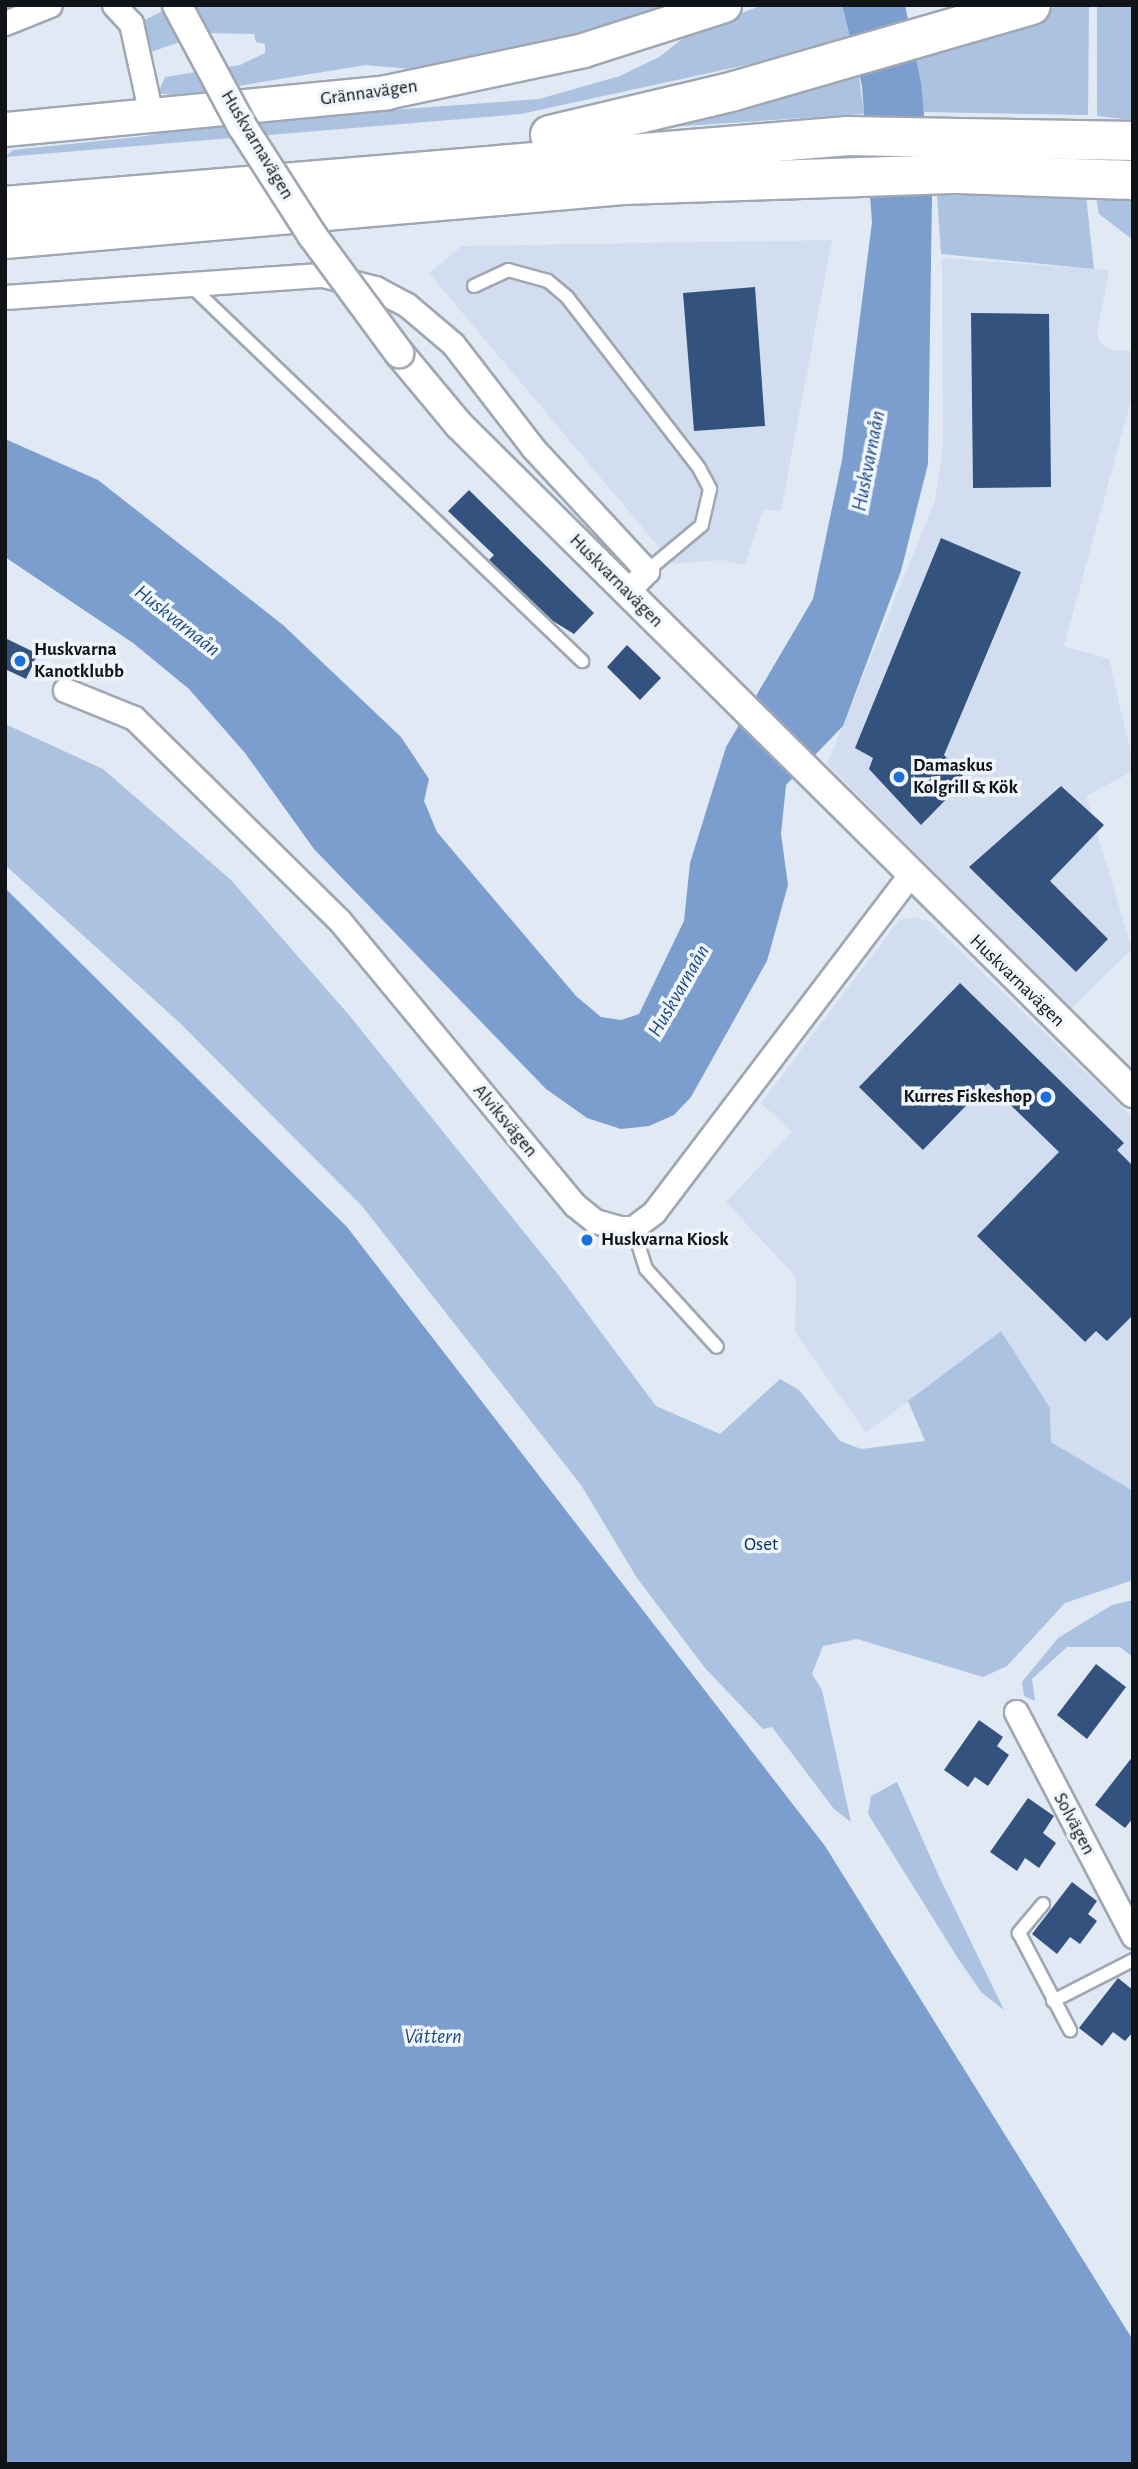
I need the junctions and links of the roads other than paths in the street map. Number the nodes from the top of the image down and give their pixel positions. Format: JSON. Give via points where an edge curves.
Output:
{"nodes":[{"id":1,"x":50,"y":5,"type":"edge"},
{"id":2,"x":114,"y":5,"type":"edge"},
{"id":3,"x":177,"y":5,"type":"edge"},
{"id":4,"x":723,"y":5,"type":"edge"},
{"id":5,"x":1031,"y":5,"type":"edge"},
{"id":6,"x":5,"y":23,"type":"edge"},
{"id":7,"x":151,"y":115,"type":"junction"},
{"id":8,"x":5,"y":129,"type":"edge"},
{"id":9,"x":1133,"y":141,"type":"edge"},
{"id":10,"x":353,"y":175,"type":"junction"},
{"id":11,"x":1133,"y":180,"type":"edge"},
{"id":12,"x":5,"y":206,"type":"edge"},
{"id":13,"x":5,"y":239,"type":"edge"},
{"id":14,"x":189,"y":284,"type":"junction"},
{"id":15,"x":474,"y":286,"type":"dead end"},
{"id":16,"x":5,"y":297,"type":"edge"},
{"id":17,"x":647,"y":571,"type":"junction"},
{"id":18,"x":627,"y":592,"type":"junction"},
{"id":19,"x":582,"y":661,"type":"dead end"},
{"id":20,"x":65,"y":690,"type":"dead end"},
{"id":21,"x":909,"y":876,"type":"junction"},
{"id":22,"x":1133,"y":1093,"type":"edge"},
{"id":23,"x":633,"y":1228,"type":"junction"},
{"id":24,"x":717,"y":1347,"type":"dead end"},
{"id":25,"x":1016,"y":1712,"type":"dead end"},
{"id":26,"x":1043,"y":1904,"type":"dead end"},
{"id":27,"x":1133,"y":1936,"type":"edge"},
{"id":28,"x":1133,"y":1960,"type":"edge"},
{"id":29,"x":1053,"y":2001,"type":"junction"},
{"id":30,"x":1070,"y":2030,"type":"dead end"}],
"edges":[{"from":1,"to":6,"type":"street"},
{"from":2,"to":7,"type":"street","via":[[131,23]]},
{"from":3,"to":18,"type":"street","name":"Huskvarnavägen","bridge":true,"via":[[298,213],[398,353],[459,425]]},
{"from":4,"to":7,"type":"main road","name":"Grännavägen","via":[[583,50],[449,81],[296,103]]},
{"from":5,"to":10,"type":"highway","via":[[599,127]]},
{"from":7,"to":8,"type":"main road","name":"Grännavägen"},
{"from":9,"to":10,"type":"highway","via":[[848,136]]},
{"from":10,"to":12,"type":"highway"},
{"from":11,"to":13,"type":"highway","via":[[849,175],[430,200]]},
{"from":14,"to":16,"type":"street"},
{"from":14,"to":17,"type":"street","via":[[323,275],[351,279],[407,305],[453,344],[533,448]]},
{"from":14,"to":19,"type":"lane"},
{"from":15,"to":17,"type":"lane","via":[[508,270],[548,281],[567,297],[699,468],[710,489],[702,525]]},
{"from":17,"to":18,"type":"street"},
{"from":18,"to":21,"type":"street","name":"Huskvarnavägen"},
{"from":20,"to":23,"type":"street","name":"Alviksvägen","via":[[134,718],[339,920],[584,1215]]},
{"from":21,"to":22,"type":"street","name":"Huskvarnavägen"},
{"from":21,"to":23,"type":"street","via":[[654,1212]]},
{"from":23,"to":24,"type":"lane","via":[[646,1269]]},
{"from":25,"to":27,"type":"street","name":"Solvägen"},
{"from":26,"to":29,"type":"lane","via":[[1019,1933]]},
{"from":28,"to":29,"type":"lane"},
{"from":29,"to":30,"type":"lane"}]}
